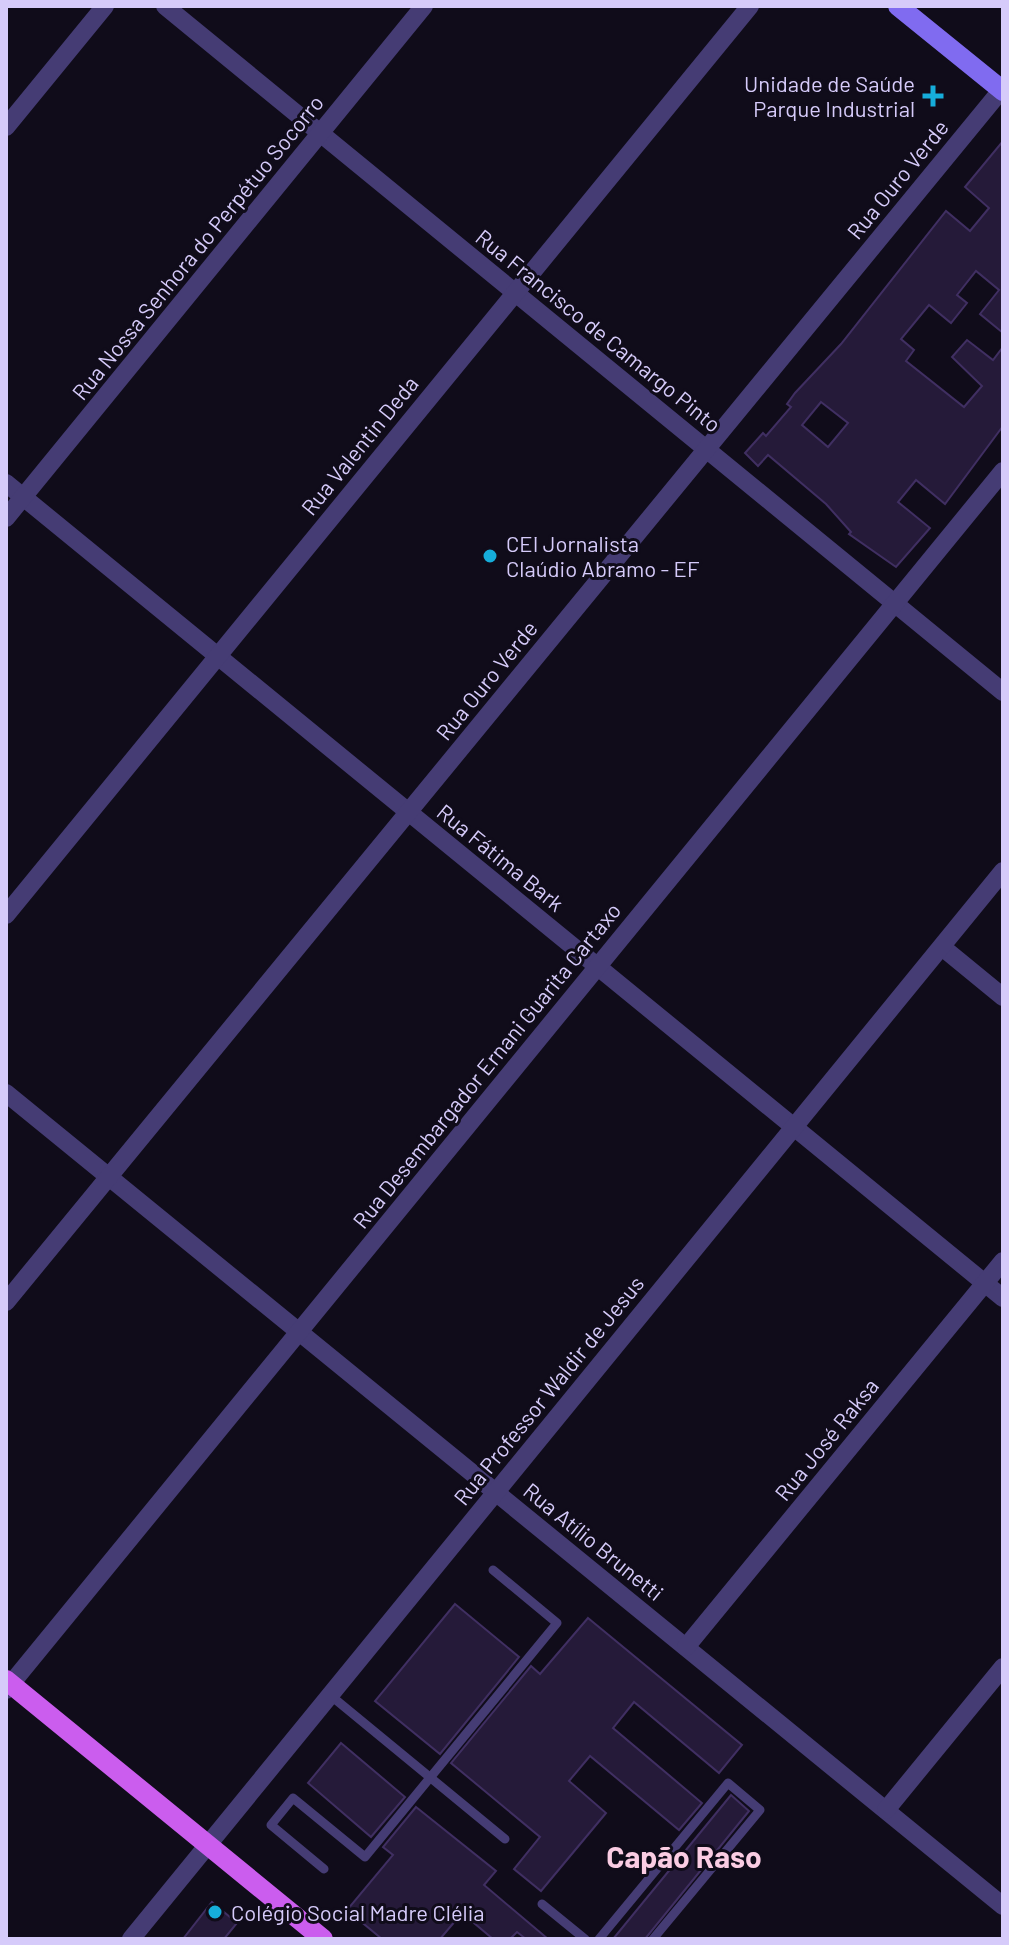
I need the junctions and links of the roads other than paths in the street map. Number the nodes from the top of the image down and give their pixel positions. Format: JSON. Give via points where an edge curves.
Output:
{"nodes":[{"id":1,"x":105,"y":6,"type":"edge"},
{"id":2,"x":165,"y":6,"type":"edge"},
{"id":3,"x":424,"y":6,"type":"edge"},
{"id":4,"x":750,"y":6,"type":"edge"},
{"id":5,"x":898,"y":6,"type":"edge"},
{"id":6,"x":1002,"y":90,"type":"edge"},
{"id":7,"x":6,"y":127,"type":"edge"},
{"id":8,"x":320,"y":133,"type":"junction"},
{"id":9,"x":515,"y":293,"type":"junction"},
{"id":10,"x":706,"y":449,"type":"junction"},
{"id":11,"x":1003,"y":471,"type":"edge"},
{"id":12,"x":6,"y":483,"type":"edge"},
{"id":13,"x":23,"y":497,"type":"junction"},
{"id":14,"x":6,"y":518,"type":"edge"},
{"id":15,"x":895,"y":603,"type":"junction"},
{"id":16,"x":218,"y":656,"type":"junction"},
{"id":17,"x":1003,"y":692,"type":"edge"},
{"id":18,"x":408,"y":812,"type":"junction"},
{"id":19,"x":1003,"y":871,"type":"edge"},
{"id":20,"x":6,"y":915,"type":"edge"},
{"id":21,"x":942,"y":947,"type":"junction"},
{"id":22,"x":598,"y":967,"type":"junction"},
{"id":23,"x":1003,"y":997,"type":"edge"},
{"id":24,"x":6,"y":1093,"type":"edge"},
{"id":25,"x":794,"y":1127,"type":"junction"},
{"id":26,"x":109,"y":1177,"type":"junction"},
{"id":27,"x":1003,"y":1261,"type":"edge"},
{"id":28,"x":985,"y":1283,"type":"junction"},
{"id":29,"x":1003,"y":1298,"type":"edge"},
{"id":30,"x":6,"y":1302,"type":"edge"},
{"id":31,"x":299,"y":1332,"type":"junction"},
{"id":32,"x":496,"y":1492,"type":"junction"},
{"id":33,"x":493,"y":1570,"type":"dead end"},
{"id":34,"x":686,"y":1647,"type":"junction"},
{"id":35,"x":1003,"y":1667,"type":"edge"},
{"id":36,"x":8,"y":1684,"type":"edge"},
{"id":37,"x":330,"y":1695,"type":"junction"},
{"id":38,"x":430,"y":1777,"type":"junction"},
{"id":39,"x":886,"y":1810,"type":"junction"},
{"id":40,"x":505,"y":1839,"type":"dead end"},
{"id":41,"x":208,"y":1845,"type":"junction"},
{"id":42,"x":324,"y":1869,"type":"dead end"},
{"id":43,"x":542,"y":1904,"type":"dead end"},
{"id":44,"x":1003,"y":1906,"type":"edge"},
{"id":45,"x":131,"y":1939,"type":"edge"},
{"id":46,"x":323,"y":1939,"type":"edge"},
{"id":47,"x":585,"y":1939,"type":"edge"},
{"id":48,"x":599,"y":1939,"type":"edge"},
{"id":49,"x":653,"y":1939,"type":"edge"}],
"edges":[{"from":1,"to":7,"type":"street"},
{"from":2,"to":8,"type":"street","name":"Rua Francisco de Camargo Pinto"},
{"from":3,"to":8,"type":"street","name":"Rua Nossa Senhora do Perpétuo Socorro"},
{"from":4,"to":9,"type":"street","name":"Rua Valentin Deda"},
{"from":5,"to":6,"type":"street"},
{"from":6,"to":10,"type":"street","name":"Rua Ouro Verde"},
{"from":8,"to":9,"type":"street","name":"Rua Francisco de Camargo Pinto"},
{"from":8,"to":13,"type":"street","name":"Rua Nossa Senhora do Perpétuo Socorro"},
{"from":9,"to":10,"type":"street","name":"Rua Francisco de Camargo Pinto"},
{"from":9,"to":16,"type":"street","name":"Rua Valentin Deda"},
{"from":10,"to":15,"type":"street","name":"Rua Francisco de Camargo Pinto"},
{"from":10,"to":18,"type":"street","name":"Rua Ouro Verde"},
{"from":11,"to":15,"type":"street","name":"Rua Desembargador Ernani Guarita Cartaxo"},
{"from":12,"to":13,"type":"street","name":"Rua Fátima Bark"},
{"from":13,"to":14,"type":"street","name":"Rua Nossa Senhora do Perpétuo Socorro"},
{"from":13,"to":16,"type":"street","name":"Rua Fátima Bark"},
{"from":15,"to":17,"type":"street","name":"Rua Francisco de Camargo Pinto"},
{"from":15,"to":22,"type":"street","name":"Rua Desembargador Ernani Guarita Cartaxo"},
{"from":16,"to":18,"type":"street","name":"Rua Fátima Bark"},
{"from":16,"to":20,"type":"street","name":"Rua Valentin Deda"},
{"from":18,"to":22,"type":"street","name":"Rua Fátima Bark"},
{"from":18,"to":26,"type":"street","name":"Rua Ouro Verde"},
{"from":19,"to":21,"type":"street","name":"Rua Professor Waldir de Jesus"},
{"from":21,"to":23,"type":"street"},
{"from":21,"to":25,"type":"street","name":"Rua Professor Waldir de Jesus"},
{"from":22,"to":25,"type":"street","name":"Rua Fátima Bark"},
{"from":22,"to":31,"type":"street","name":"Rua Desembargador Ernani Guarita Cartaxo"},
{"from":24,"to":26,"type":"street","name":"Rua Atílio Brunetti"},
{"from":25,"to":28,"type":"street","name":"Rua Fátima Bark"},
{"from":25,"to":32,"type":"street","name":"Rua Professor Waldir de Jesus"},
{"from":26,"to":30,"type":"street","name":"Rua Ouro Verde"},
{"from":26,"to":31,"type":"street","name":"Rua Atílio Brunetti"},
{"from":27,"to":28,"type":"street","name":"Rua José Raksa"},
{"from":28,"to":29,"type":"street","name":"Rua Fátima Bark"},
{"from":28,"to":34,"type":"street","name":"Rua José Raksa"},
{"from":31,"to":32,"type":"street","name":"Rua Atílio Brunetti"},
{"from":31,"to":36,"type":"street","name":"Rua Desembargador Ernani Guarita Cartaxo"},
{"from":32,"to":34,"type":"street","name":"Rua Atílio Brunetti"},
{"from":32,"to":37,"type":"street","name":"Rua Professor Waldir de Jesus"},
{"from":33,"to":38,"type":"lane","via":[[557,1623]]},
{"from":34,"to":39,"type":"street","name":"Rua Atílio Brunetti"},
{"from":35,"to":39,"type":"street"},
{"from":36,"to":41,"type":"main road"},
{"from":37,"to":38,"type":"lane"},
{"from":37,"to":41,"type":"street","name":"Rua Professor Waldir de Jesus"},
{"from":38,"to":40,"type":"lane"},
{"from":38,"to":42,"type":"lane","via":[[365,1857],[293,1798],[271,1825]]},
{"from":39,"to":44,"type":"street","name":"Rua Atílio Brunetti"},
{"from":41,"to":45,"type":"street","name":"Rua Professor Waldir de Jesus"},
{"from":41,"to":46,"type":"main road"},
{"from":43,"to":47,"type":"lane"},
{"from":48,"to":49,"type":"lane","via":[[728,1783],[760,1810]]}]}
